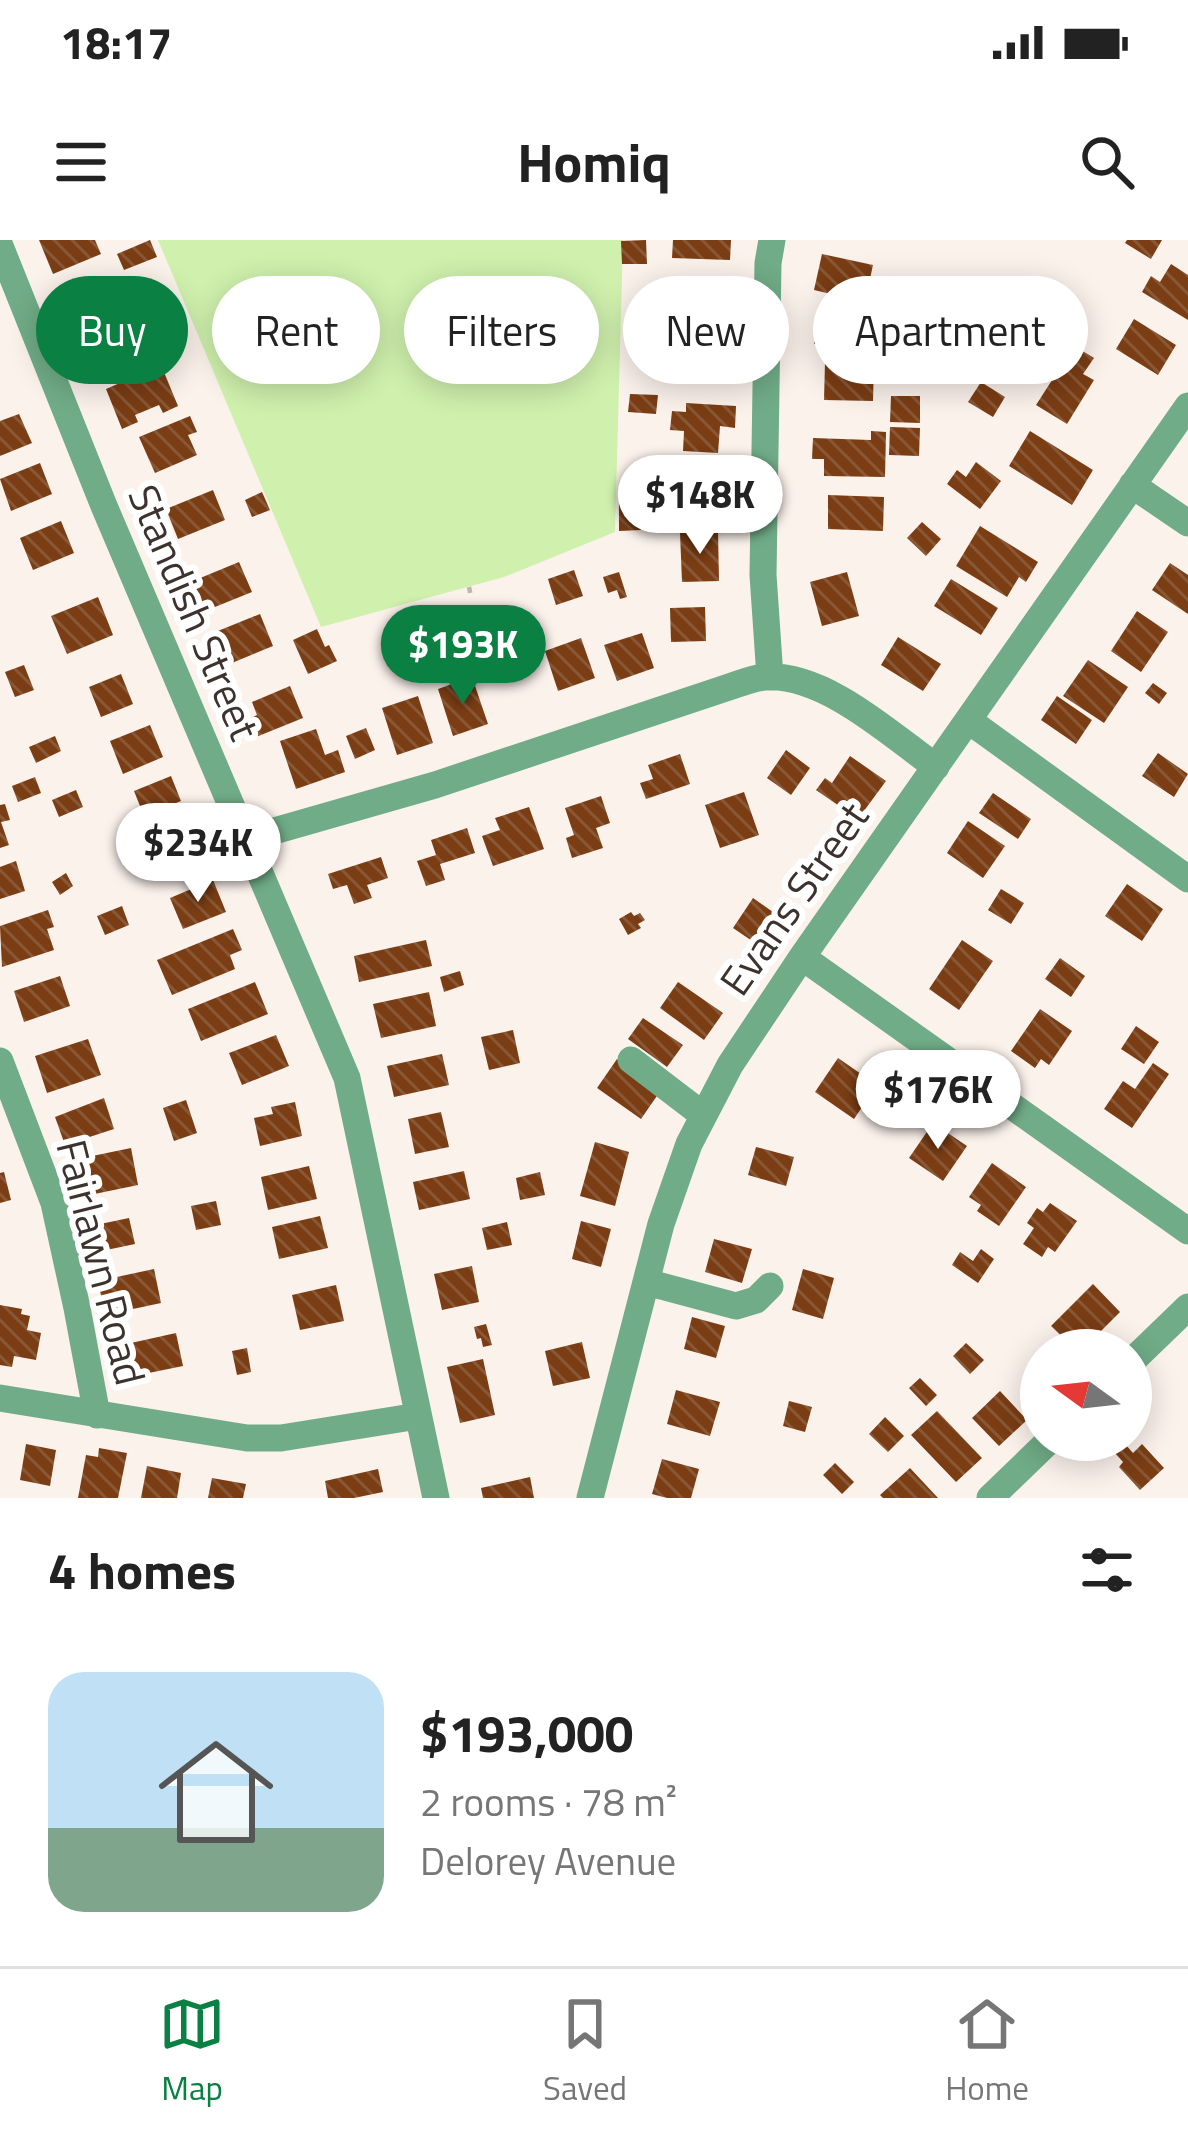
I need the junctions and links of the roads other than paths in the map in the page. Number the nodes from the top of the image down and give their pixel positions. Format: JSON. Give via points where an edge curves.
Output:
{"nodes":[{"id":1,"x":772,"y":240,"type":"edge"},
{"id":2,"x":0,"y":245,"type":"edge"},
{"id":3,"x":1188,"y":406,"type":"edge"},
{"id":4,"x":1132,"y":485,"type":"junction"},
{"id":5,"x":1188,"y":523,"type":"edge"},
{"id":6,"x":770,"y":676,"type":"junction"},
{"id":7,"x":968,"y":720,"type":"junction"},
{"id":8,"x":936,"y":767,"type":"junction"},
{"id":9,"x":246,"y":839,"type":"junction"},
{"id":10,"x":1188,"y":878,"type":"edge"},
{"id":11,"x":802,"y":958,"type":"junction"},
{"id":12,"x":631,"y":1060,"type":"dead end"},
{"id":13,"x":0,"y":1061,"type":"edge"},
{"id":14,"x":7,"y":1095,"type":"edge"},
{"id":15,"x":703,"y":1115,"type":"junction"},
{"id":16,"x":1188,"y":1231,"type":"edge"},
{"id":17,"x":646,"y":1282,"type":"junction"},
{"id":18,"x":770,"y":1286,"type":"dead end"},
{"id":19,"x":1188,"y":1307,"type":"edge"},
{"id":20,"x":1152,"y":1342,"type":"edge"},
{"id":21,"x":0,"y":1398,"type":"edge"},
{"id":22,"x":97,"y":1415,"type":"junction"},
{"id":23,"x":418,"y":1416,"type":"junction"},
{"id":24,"x":1028,"y":1461,"type":"edge"},
{"id":25,"x":436,"y":1498,"type":"edge"},
{"id":26,"x":590,"y":1498,"type":"edge"},
{"id":27,"x":990,"y":1498,"type":"edge"}],
"edges":[{"from":1,"to":6,"type":"street","via":[[763,575]]},
{"from":2,"to":9,"type":"street","name":"Standish Street"},
{"from":3,"to":4,"type":"street","name":"Evans Street"},
{"from":4,"to":5,"type":"street"},
{"from":4,"to":7,"type":"street","name":"Evans Street"},
{"from":6,"to":8,"type":"street","via":[[834,695]]},
{"from":6,"to":9,"type":"street"},
{"from":7,"to":8,"type":"street","name":"Evans Street"},
{"from":7,"to":10,"type":"street"},
{"from":8,"to":11,"type":"street","name":"Evans Street"},
{"from":9,"to":23,"type":"street","name":"Standish Street","via":[[347,1078]]},
{"from":11,"to":15,"type":"street","name":"Evans Street"},
{"from":11,"to":16,"type":"street"},
{"from":12,"to":15,"type":"street"},
{"from":13,"to":14,"type":"street","name":"Fairlawn Road"},
{"from":14,"to":22,"type":"street","name":"Fairlawn Road","via":[[53,1203]]},
{"from":15,"to":17,"type":"street","name":"Evans Street"},
{"from":17,"to":18,"type":"street","via":[[736,1306]]},
{"from":17,"to":26,"type":"street","name":"Evans Street"},
{"from":19,"to":20,"type":"street"},
{"from":21,"to":22,"type":"street"},
{"from":22,"to":23,"type":"street","via":[[247,1438]]},
{"from":23,"to":25,"type":"street","name":"Standish Street"},
{"from":24,"to":27,"type":"street"}]}
